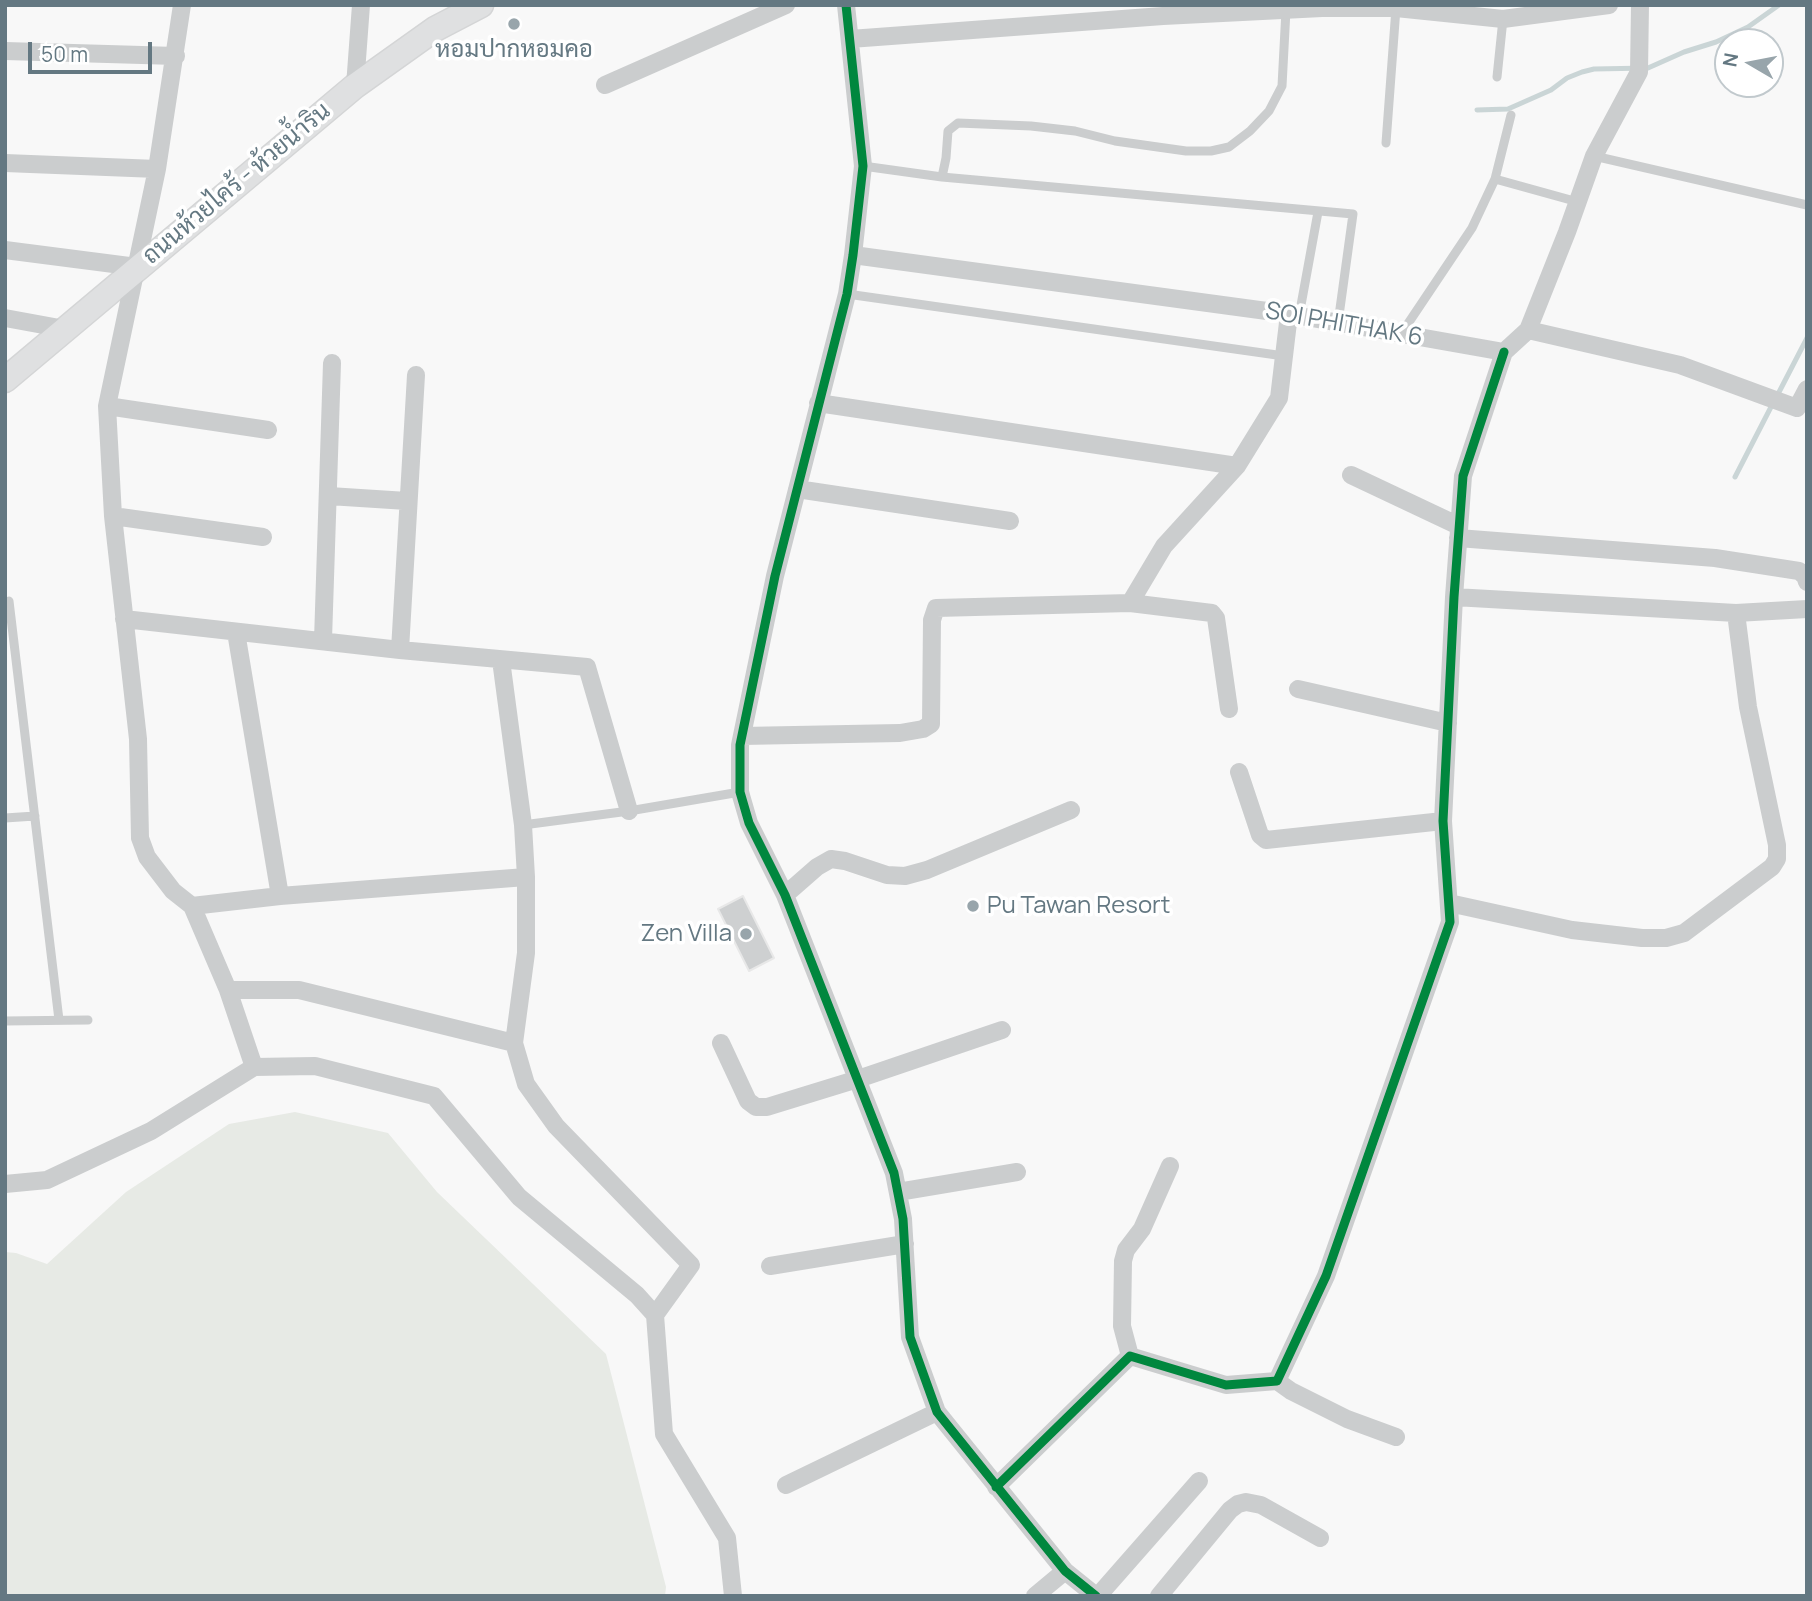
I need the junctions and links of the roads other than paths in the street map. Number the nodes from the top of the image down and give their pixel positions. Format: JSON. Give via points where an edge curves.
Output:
{"nodes":[{"id":1,"x":182,"y":5,"type":"edge"},
{"id":2,"x":361,"y":5,"type":"edge"},
{"id":3,"x":481,"y":5,"type":"edge"},
{"id":4,"x":786,"y":5,"type":"edge"},
{"id":5,"x":846,"y":5,"type":"edge"},
{"id":6,"x":1609,"y":5,"type":"edge"},
{"id":7,"x":1640,"y":5,"type":"edge"},
{"id":8,"x":1396,"y":8,"type":"junction"},
{"id":9,"x":1286,"y":10,"type":"junction"},
{"id":10,"x":1503,"y":19,"type":"junction"},
{"id":11,"x":850,"y":39,"type":"junction"},
{"id":12,"x":5,"y":51,"type":"edge"},
{"id":13,"x":176,"y":56,"type":"junction"},
{"id":14,"x":1497,"y":77,"type":"dead end"},
{"id":15,"x":605,"y":85,"type":"dead end"},
{"id":16,"x":355,"y":86,"type":"junction"},
{"id":17,"x":1511,"y":115,"type":"dead end"},
{"id":18,"x":1385,"y":143,"type":"dead end"},
{"id":19,"x":1594,"y":156,"type":"junction"},
{"id":20,"x":5,"y":163,"type":"edge"},
{"id":21,"x":863,"y":166,"type":"junction"},
{"id":22,"x":157,"y":169,"type":"junction"},
{"id":23,"x":942,"y":177,"type":"junction"},
{"id":24,"x":1495,"y":179,"type":"junction"},
{"id":25,"x":1578,"y":202,"type":"junction"},
{"id":26,"x":1807,"y":205,"type":"edge"},
{"id":27,"x":1318,"y":212,"type":"junction"},
{"id":28,"x":5,"y":250,"type":"edge"},
{"id":29,"x":852,"y":255,"type":"junction"},
{"id":30,"x":137,"y":267,"type":"junction"},
{"id":31,"x":847,"y":294,"type":"junction"},
{"id":32,"x":1294,"y":315,"type":"junction"},
{"id":33,"x":5,"y":318,"type":"edge"},
{"id":34,"x":1338,"y":324,"type":"junction"},
{"id":35,"x":65,"y":329,"type":"junction"},
{"id":36,"x":1528,"y":330,"type":"junction"},
{"id":37,"x":1401,"y":334,"type":"junction"},
{"id":38,"x":1504,"y":352,"type":"junction"},
{"id":39,"x":1284,"y":356,"type":"junction"},
{"id":40,"x":332,"y":363,"type":"dead end"},
{"id":41,"x":416,"y":375,"type":"dead end"},
{"id":42,"x":5,"y":380,"type":"edge"},
{"id":43,"x":1807,"y":389,"type":"edge"},
{"id":44,"x":818,"y":403,"type":"junction"},
{"id":45,"x":107,"y":405,"type":"junction"},
{"id":46,"x":268,"y":430,"type":"dead end"},
{"id":47,"x":1237,"y":466,"type":"junction"},
{"id":48,"x":1350,"y":475,"type":"dead end"},
{"id":49,"x":797,"y":489,"type":"junction"},
{"id":50,"x":329,"y":496,"type":"junction"},
{"id":51,"x":407,"y":501,"type":"junction"},
{"id":52,"x":113,"y":516,"type":"junction"},
{"id":53,"x":1010,"y":520,"type":"dead end"},
{"id":54,"x":1459,"y":532,"type":"junction"},
{"id":55,"x":263,"y":537,"type":"dead end"},
{"id":56,"x":1807,"y":582,"type":"edge"},
{"id":57,"x":1454,"y":597,"type":"junction"},
{"id":58,"x":5,"y":602,"type":"edge"},
{"id":59,"x":1130,"y":603,"type":"junction"},
{"id":60,"x":1807,"y":609,"type":"edge"},
{"id":61,"x":1736,"y":613,"type":"junction"},
{"id":62,"x":124,"y":619,"type":"junction"},
{"id":63,"x":236,"y":632,"type":"junction"},
{"id":64,"x":323,"y":640,"type":"junction"},
{"id":65,"x":400,"y":650,"type":"junction"},
{"id":66,"x":501,"y":660,"type":"junction"},
{"id":67,"x":1298,"y":689,"type":"dead end"},
{"id":68,"x":1229,"y":709,"type":"dead end"},
{"id":69,"x":1448,"y":723,"type":"junction"},
{"id":70,"x":742,"y":736,"type":"junction"},
{"id":71,"x":1238,"y":772,"type":"dead end"},
{"id":72,"x":740,"y":792,"type":"junction"},
{"id":73,"x":1071,"y":810,"type":"dead end"},
{"id":74,"x":629,"y":811,"type":"junction"},
{"id":75,"x":35,"y":816,"type":"junction"},
{"id":76,"x":5,"y":818,"type":"edge"},
{"id":77,"x":1443,"y":821,"type":"junction"},
{"id":78,"x":523,"y":825,"type":"junction"},
{"id":79,"x":526,"y":877,"type":"junction"},
{"id":80,"x":785,"y":895,"type":"junction"},
{"id":81,"x":280,"y":896,"type":"junction"},
{"id":82,"x":1449,"y":904,"type":"junction"},
{"id":83,"x":192,"y":906,"type":"junction"},
{"id":84,"x":228,"y":990,"type":"junction"},
{"id":85,"x":59,"y":1020,"type":"junction"},
{"id":86,"x":88,"y":1020,"type":"dead end"},
{"id":87,"x":5,"y":1021,"type":"edge"},
{"id":88,"x":1002,"y":1030,"type":"dead end"},
{"id":89,"x":514,"y":1043,"type":"junction"},
{"id":90,"x":721,"y":1044,"type":"dead end"},
{"id":91,"x":254,"y":1067,"type":"junction"},
{"id":92,"x":858,"y":1080,"type":"junction"},
{"id":93,"x":1170,"y":1166,"type":"dead end"},
{"id":94,"x":1017,"y":1172,"type":"dead end"},
{"id":95,"x":5,"y":1184,"type":"edge"},
{"id":96,"x":898,"y":1192,"type":"junction"},
{"id":97,"x":905,"y":1244,"type":"junction"},
{"id":98,"x":769,"y":1266,"type":"dead end"},
{"id":99,"x":656,"y":1315,"type":"junction"},
{"id":100,"x":1130,"y":1356,"type":"junction"},
{"id":101,"x":1277,"y":1381,"type":"junction"},
{"id":102,"x":937,"y":1412,"type":"junction"},
{"id":103,"x":1396,"y":1437,"type":"dead end"},
{"id":104,"x":1199,"y":1480,"type":"dead end"},
{"id":105,"x":786,"y":1485,"type":"dead end"},
{"id":106,"x":996,"y":1487,"type":"junction"},
{"id":107,"x":1320,"y":1538,"type":"dead end"},
{"id":108,"x":1065,"y":1571,"type":"junction"},
{"id":109,"x":733,"y":1596,"type":"edge"},
{"id":110,"x":1035,"y":1596,"type":"edge"},
{"id":111,"x":1097,"y":1596,"type":"edge"},
{"id":112,"x":1159,"y":1596,"type":"edge"}],
"edges":[{"from":1,"to":13,"type":"street"},
{"from":2,"to":16,"type":"street"},
{"from":3,"to":16,"type":"main road","name":"ถนนห้วยไคร้ - ห้วยน้ำริน","via":[[435,29]]},
{"from":4,"to":15,"type":"street"},
{"from":5,"to":11,"type":"street"},
{"from":6,"to":10,"type":"street"},
{"from":7,"to":19,"type":"street","via":[[1637,72]]},
{"from":8,"to":9,"type":"street"},
{"from":8,"to":10,"type":"street"},
{"from":8,"to":18,"type":"lane"},
{"from":9,"to":11,"type":"street"},
{"from":9,"to":23,"type":"lane","via":[[1282,86],[1269,111],[1229,147],[1186,151],[1075,131],[958,123],[948,131]]},
{"from":10,"to":14,"type":"lane"},
{"from":11,"to":21,"type":"street"},
{"from":12,"to":13,"type":"street"},
{"from":13,"to":22,"type":"street"},
{"from":16,"to":30,"type":"main road","name":"ถนนห้วยไคร้ - ห้วยน้ำริน"},
{"from":17,"to":24,"type":"lane"},
{"from":19,"to":25,"type":"street"},
{"from":19,"to":26,"type":"lane"},
{"from":20,"to":22,"type":"street"},
{"from":21,"to":23,"type":"lane"},
{"from":21,"to":29,"type":"street"},
{"from":22,"to":30,"type":"street"},
{"from":23,"to":27,"type":"lane"},
{"from":24,"to":25,"type":"lane"},
{"from":24,"to":37,"type":"lane","via":[[1472,228]]},
{"from":25,"to":36,"type":"street"},
{"from":27,"to":32,"type":"lane"},
{"from":27,"to":34,"type":"lane","via":[[1353,214]]},
{"from":28,"to":30,"type":"street"},
{"from":29,"to":31,"type":"street"},
{"from":29,"to":32,"type":"street","name":"SOI PHITHAK 6"},
{"from":30,"to":35,"type":"main road","name":"ถนนห้วยไคร้ - ห้วยน้ำริน"},
{"from":30,"to":45,"type":"street"},
{"from":31,"to":39,"type":"lane"},
{"from":31,"to":44,"type":"street"},
{"from":32,"to":34,"type":"street","name":"SOI PHITHAK 6"},
{"from":32,"to":39,"type":"street"},
{"from":33,"to":35,"type":"street"},
{"from":34,"to":37,"type":"street","name":"SOI PHITHAK 6"},
{"from":35,"to":42,"type":"main road","name":"ถนนห้วยไคร้ - ห้วยน้ำริน"},
{"from":36,"to":38,"type":"street"},
{"from":36,"to":43,"type":"street","via":[[1680,365],[1797,408]]},
{"from":37,"to":38,"type":"street","name":"SOI PHITHAK 6"},
{"from":38,"to":54,"type":"street","via":[[1464,476]]},
{"from":39,"to":47,"type":"street","via":[[1279,398]]},
{"from":40,"to":50,"type":"street"},
{"from":41,"to":51,"type":"street"},
{"from":44,"to":47,"type":"street"},
{"from":44,"to":49,"type":"street"},
{"from":45,"to":46,"type":"street"},
{"from":45,"to":52,"type":"street"},
{"from":47,"to":59,"type":"street","via":[[1164,546]]},
{"from":48,"to":54,"type":"street"},
{"from":49,"to":53,"type":"street"},
{"from":49,"to":70,"type":"street"},
{"from":50,"to":51,"type":"street"},
{"from":50,"to":64,"type":"street"},
{"from":51,"to":65,"type":"street"},
{"from":52,"to":55,"type":"street"},
{"from":52,"to":62,"type":"street"},
{"from":54,"to":56,"type":"street","via":[[1715,558],[1799,571]]},
{"from":54,"to":57,"type":"street"},
{"from":57,"to":61,"type":"street"},
{"from":57,"to":69,"type":"street"},
{"from":58,"to":75,"type":"lane","via":[[9,601]]},
{"from":59,"to":68,"type":"street","via":[[1212,613]]},
{"from":59,"to":70,"type":"street","via":[[936,608],[931,724],[900,733]]},
{"from":60,"to":61,"type":"street"},
{"from":61,"to":82,"type":"street","via":[[1748,707],[1777,845],[1772,867],[1684,933],[1666,938],[1572,930]]},
{"from":62,"to":63,"type":"street"},
{"from":62,"to":83,"type":"street","via":[[138,739],[141,838],[147,857],[173,891]]},
{"from":63,"to":64,"type":"street"},
{"from":63,"to":81,"type":"street"},
{"from":64,"to":65,"type":"street"},
{"from":65,"to":66,"type":"street"},
{"from":66,"to":74,"type":"street","via":[[587,667]]},
{"from":66,"to":78,"type":"street"},
{"from":67,"to":69,"type":"street"},
{"from":69,"to":77,"type":"street"},
{"from":70,"to":72,"type":"street"},
{"from":71,"to":77,"type":"street","via":[[1260,835],[1266,840]]},
{"from":72,"to":74,"type":"lane"},
{"from":72,"to":80,"type":"street","via":[[749,823]]},
{"from":73,"to":80,"type":"street","via":[[905,876],[831,859]]},
{"from":74,"to":78,"type":"lane"},
{"from":75,"to":76,"type":"lane"},
{"from":75,"to":85,"type":"lane"},
{"from":77,"to":82,"type":"street"},
{"from":78,"to":79,"type":"street"},
{"from":79,"to":81,"type":"street"},
{"from":79,"to":89,"type":"street","via":[[526,953]]},
{"from":80,"to":92,"type":"street"},
{"from":81,"to":83,"type":"street"},
{"from":82,"to":101,"type":"street","via":[[1450,922],[1326,1276]]},
{"from":83,"to":84,"type":"street"},
{"from":84,"to":89,"type":"street","via":[[299,990]]},
{"from":84,"to":91,"type":"street"},
{"from":85,"to":86,"type":"lane"},
{"from":85,"to":87,"type":"lane"},
{"from":88,"to":92,"type":"street"},
{"from":89,"to":99,"type":"street","via":[[526,1084],[556,1126],[691,1265]]},
{"from":90,"to":92,"type":"street","via":[[748,1101],[756,1107]]},
{"from":91,"to":95,"type":"street","via":[[151,1131],[58,1175]]},
{"from":91,"to":99,"type":"street","via":[[315,1066],[434,1096],[519,1197]]},
{"from":92,"to":96,"type":"street"},
{"from":93,"to":100,"type":"street","via":[[1123,1261],[1122,1326]]},
{"from":94,"to":96,"type":"street"},
{"from":96,"to":97,"type":"street"},
{"from":97,"to":98,"type":"street"},
{"from":97,"to":102,"type":"street","via":[[910,1338]]},
{"from":99,"to":109,"type":"street","via":[[664,1434],[727,1538]]},
{"from":100,"to":101,"type":"street","via":[[1226,1385]]},
{"from":100,"to":106,"type":"street"},
{"from":101,"to":103,"type":"street","via":[[1347,1419]]},
{"from":102,"to":105,"type":"street"},
{"from":102,"to":106,"type":"street"},
{"from":104,"to":111,"type":"street"},
{"from":106,"to":108,"type":"street"},
{"from":107,"to":112,"type":"street","via":[[1261,1505],[1238,1504]]},
{"from":108,"to":110,"type":"street"},
{"from":108,"to":111,"type":"street"}]}
